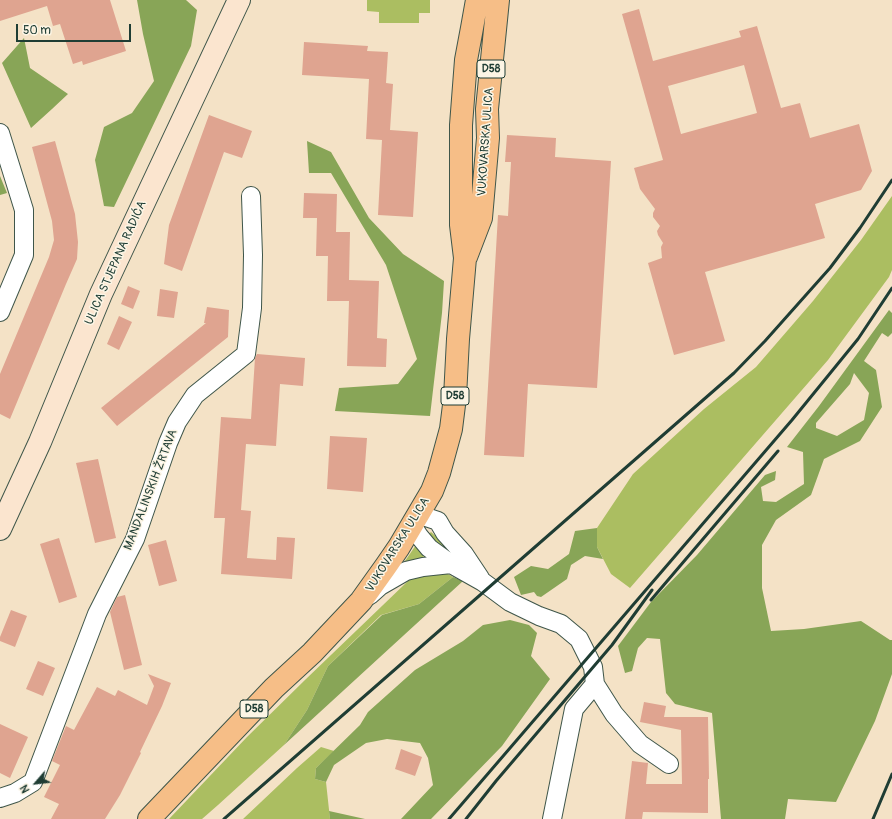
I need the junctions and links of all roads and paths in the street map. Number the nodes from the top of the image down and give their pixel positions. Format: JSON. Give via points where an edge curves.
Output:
{"nodes":[{"id":1,"x":239,"y":0,"type":"edge"},
{"id":2,"x":477,"y":0,"type":"edge"},
{"id":3,"x":498,"y":0,"type":"edge"},
{"id":4,"x":0,"y":133,"type":"edge"},
{"id":5,"x":251,"y":196,"type":"dead end"},
{"id":6,"x":465,"y":258,"type":"junction"},
{"id":7,"x":0,"y":312,"type":"edge"},
{"id":8,"x":414,"y":521,"type":"junction"},
{"id":9,"x":0,"y":529,"type":"edge"},
{"id":10,"x":451,"y":564,"type":"junction"},
{"id":11,"x":483,"y":582,"type":"junction"},
{"id":12,"x":361,"y":601,"type":"junction"},
{"id":13,"x":595,"y":684,"type":"junction"},
{"id":14,"x":669,"y":764,"type":"dead end"},
{"id":15,"x":0,"y":798,"type":"edge"},
{"id":16,"x":149,"y":819,"type":"edge"},
{"id":17,"x":552,"y":819,"type":"edge"}],
"edges":[{"from":1,"to":9,"type":"main road","name":"ULICA STJEPANA RADIĆA","via":[[101,294],[40,442]]},
{"from":2,"to":6,"type":"main road","name":"VUKOVARSKA ULICA","number":"D58","via":[[466,60],[461,125],[461,225]]},
{"from":3,"to":6,"type":"main road","name":"VUKOVARSKA ULICA","number":"D58","via":[[487,109],[488,138],[481,218]]},
{"from":4,"to":7,"type":"street","via":[[24,210],[24,255]]},
{"from":5,"to":15,"type":"street","name":"MANDALINSKIH ŽRTAVA","via":[[252,308],[246,354],[195,395],[177,422],[135,539],[96,614],[33,782],[15,793]]},
{"from":6,"to":8,"type":"main road","name":"VUKOVARSKA ULICA","number":"D58","via":[[451,429],[432,491]]},
{"from":8,"to":10,"type":"street","via":[[419,536],[429,548]]},
{"from":8,"to":11,"type":"street","via":[[426,517],[438,521]]},
{"from":8,"to":12,"type":"main road","name":"VUKOVARSKA ULICA","number":"D58"},
{"from":10,"to":11,"type":"street"},
{"from":10,"to":12,"type":"street","via":[[406,571]]},
{"from":11,"to":13,"type":"street","via":[[510,602],[561,624],[578,639],[593,667]]},
{"from":12,"to":16,"type":"main road","name":"VUKOVARSKA ULICA","number":"D58"},
{"from":13,"to":14,"type":"street","via":[[614,714],[640,744]]},
{"from":13,"to":17,"type":"street","via":[[574,709]]}]}
